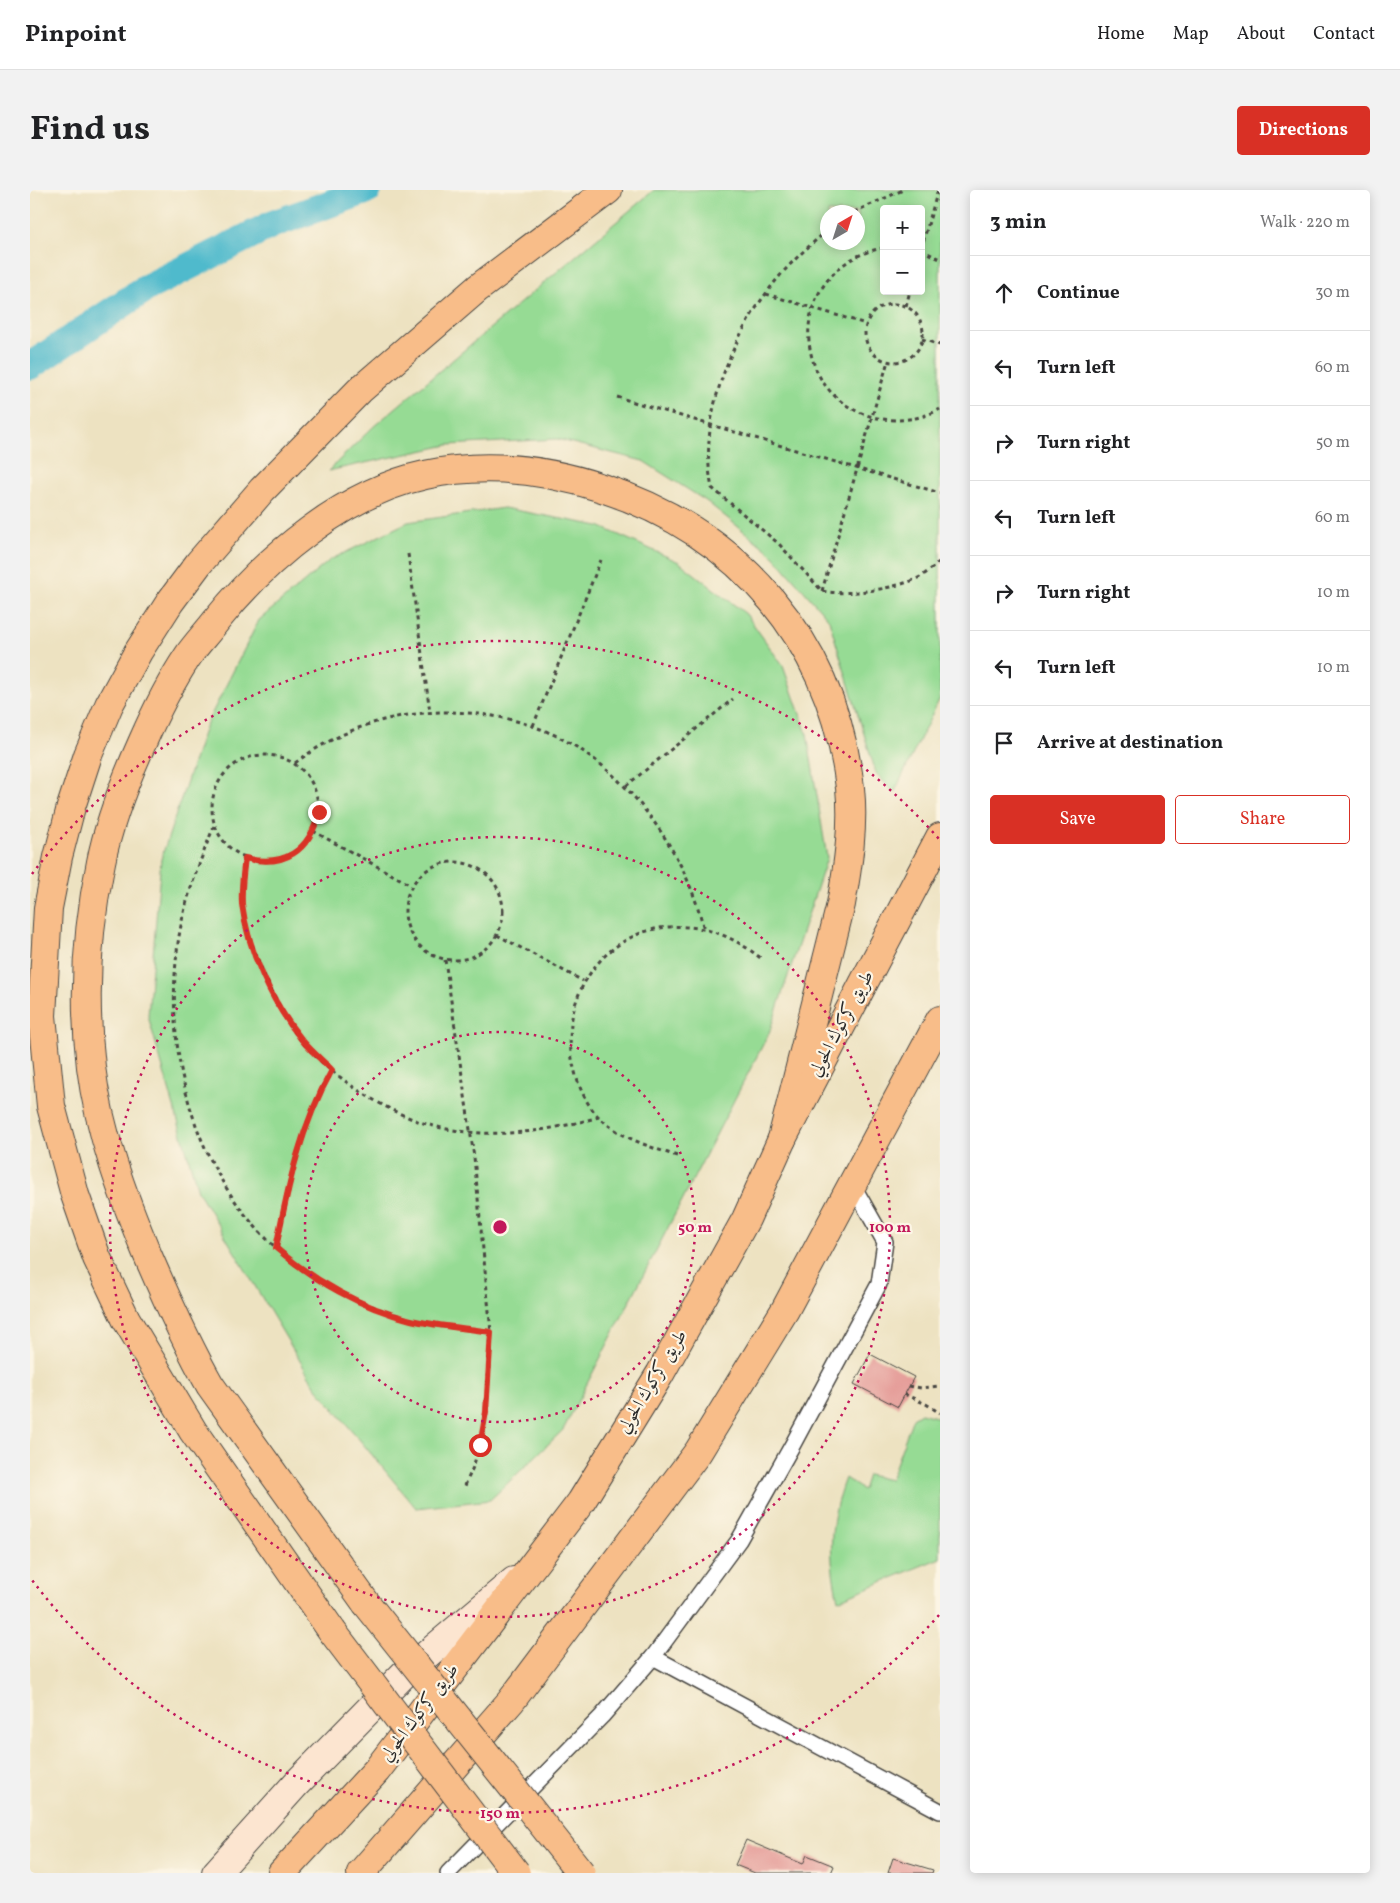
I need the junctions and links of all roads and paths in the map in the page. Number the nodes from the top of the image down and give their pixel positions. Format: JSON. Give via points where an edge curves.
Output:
{"nodes":[{"id":1,"x":608,"y":190,"type":"edge"},
{"id":2,"x":903,"y":190,"type":"edge"},
{"id":3,"x":938,"y":190,"type":"edge"},
{"id":4,"x":865,"y":207,"type":"edge"},
{"id":5,"x":925,"y":236,"type":"edge"},
{"id":6,"x":820,"y":237,"type":"edge"},
{"id":7,"x":880,"y":249,"type":"edge"},
{"id":8,"x":925,"y":252,"type":"edge"},
{"id":9,"x":940,"y":258,"type":"edge"},
{"id":10,"x":766,"y":294,"type":"junction"},
{"id":11,"x":909,"y":295,"type":"edge"},
{"id":12,"x":906,"y":306,"type":"junction"},
{"id":13,"x":813,"y":308,"type":"junction"},
{"id":14,"x":866,"y":324,"type":"junction"},
{"id":15,"x":922,"y":339,"type":"junction"},
{"id":16,"x":940,"y":344,"type":"edge"},
{"id":17,"x":888,"y":361,"type":"junction"},
{"id":18,"x":617,"y":397,"type":"dead end"},
{"id":19,"x":940,"y":409,"type":"edge"},
{"id":20,"x":871,"y":417,"type":"junction"},
{"id":21,"x":710,"y":425,"type":"junction"},
{"id":22,"x":857,"y":468,"type":"junction"},
{"id":23,"x":940,"y":486,"type":"edge"},
{"id":24,"x":935,"y":491,"type":"junction"},
{"id":25,"x":940,"y":493,"type":"edge"},
{"id":26,"x":408,"y":554,"type":"dead end"},
{"id":27,"x":601,"y":560,"type":"dead end"},
{"id":28,"x":940,"y":562,"type":"edge"},
{"id":29,"x":822,"y":591,"type":"junction"},
{"id":30,"x":733,"y":699,"type":"dead end"},
{"id":31,"x":430,"y":712,"type":"junction"},
{"id":32,"x":533,"y":726,"type":"junction"},
{"id":33,"x":294,"y":763,"type":"junction"},
{"id":34,"x":626,"y":786,"type":"junction"},
{"id":35,"x":214,"y":826,"type":"junction"},
{"id":36,"x":313,"y":831,"type":"junction"},
{"id":37,"x":940,"y":837,"type":"edge"},
{"id":38,"x":245,"y":858,"type":"junction"},
{"id":39,"x":411,"y":885,"type":"junction"},
{"id":40,"x":704,"y":930,"type":"junction"},
{"id":41,"x":497,"y":935,"type":"junction"},
{"id":42,"x":446,"y":960,"type":"junction"},
{"id":43,"x":763,"y":960,"type":"dead end"},
{"id":44,"x":584,"y":981,"type":"junction"},
{"id":45,"x":940,"y":1020,"type":"edge"},
{"id":46,"x":332,"y":1070,"type":"junction"},
{"id":47,"x":599,"y":1117,"type":"junction"},
{"id":48,"x":471,"y":1132,"type":"junction"},
{"id":49,"x":782,"y":1139,"type":"junction"},
{"id":50,"x":677,"y":1156,"type":"dead end"},
{"id":51,"x":852,"y":1184,"type":"junction"},
{"id":52,"x":276,"y":1248,"type":"junction"},
{"id":53,"x":491,"y":1332,"type":"junction"},
{"id":54,"x":909,"y":1386,"type":"dead end"},
{"id":55,"x":940,"y":1386,"type":"edge"},
{"id":56,"x":904,"y":1394,"type":"dead end"},
{"id":57,"x":940,"y":1413,"type":"edge"},
{"id":58,"x":464,"y":1488,"type":"dead end"},
{"id":59,"x":532,"y":1566,"type":"junction"},
{"id":60,"x":653,"y":1657,"type":"junction"},
{"id":61,"x":940,"y":1811,"type":"edge"},
{"id":62,"x":216,"y":1873,"type":"edge"},
{"id":63,"x":282,"y":1873,"type":"edge"},
{"id":64,"x":361,"y":1873,"type":"edge"},
{"id":65,"x":448,"y":1873,"type":"edge"},
{"id":66,"x":516,"y":1873,"type":"edge"},
{"id":67,"x":580,"y":1873,"type":"edge"}],
"edges":[{"from":1,"to":66,"type":"highway","bridge":true,"via":[[478,288],[360,390],[262,490],[170,602],[109,705],[71,806],[48,908],[42,1016],[51,1106],[75,1195],[97,1258],[126,1319],[193,1431],[332,1631]]},
{"from":2,"to":4,"type":"path"},
{"from":3,"to":5,"type":"path"},
{"from":6,"to":10,"type":"path","via":[[788,266]]},
{"from":7,"to":13,"type":"path","via":[[849,259],[817,294]]},
{"from":8,"to":9,"type":"path"},
{"from":10,"to":13,"type":"path"},
{"from":10,"to":21,"type":"path","via":[[736,345]]},
{"from":11,"to":12,"type":"path"},
{"from":12,"to":14,"type":"path","via":[[897,304],[879,308]]},
{"from":12,"to":15,"type":"path","via":[[919,318],[923,327]]},
{"from":13,"to":14,"type":"path"},
{"from":13,"to":20,"type":"path","via":[[809,341],[814,365],[826,386],[843,403]]},
{"from":14,"to":17,"type":"path","via":[[868,348],[874,355]]},
{"from":15,"to":16,"type":"path"},
{"from":15,"to":17,"type":"path","via":[[916,353],[909,358],[900,362]]},
{"from":17,"to":20,"type":"path"},
{"from":18,"to":21,"type":"path"},
{"from":19,"to":20,"type":"path","via":[[911,420],[887,421]]},
{"from":20,"to":22,"type":"path"},
{"from":21,"to":22,"type":"path"},
{"from":21,"to":29,"type":"path","via":[[707,457],[712,488],[779,544]]},
{"from":22,"to":24,"type":"path"},
{"from":22,"to":29,"type":"path"},
{"from":23,"to":24,"type":"path"},
{"from":24,"to":25,"type":"path"},
{"from":26,"to":31,"type":"path"},
{"from":27,"to":32,"type":"path"},
{"from":28,"to":29,"type":"path","via":[[920,577],[899,585],[862,591]]},
{"from":30,"to":34,"type":"path"},
{"from":31,"to":32,"type":"path","via":[[491,715]]},
{"from":31,"to":33,"type":"path","via":[[370,723],[317,747]]},
{"from":32,"to":34,"type":"path","via":[[570,742],[595,758]]},
{"from":33,"to":35,"type":"path","via":[[281,756],[266,754],[251,756],[226,771],[212,797]]},
{"from":33,"to":36,"type":"path","via":[[306,772],[318,798],[319,812]]},
{"from":34,"to":40,"type":"path","via":[[679,861]]},
{"from":35,"to":38,"type":"path","via":[[232,850]]},
{"from":35,"to":52,"type":"path","via":[[192,887],[177,951],[176,1042],[191,1114],[207,1151],[241,1209]]},
{"from":36,"to":38,"type":"path","via":[[309,839],[287,857],[274,861]]},
{"from":36,"to":39,"type":"path"},
{"from":37,"to":49,"type":"highway","name":"طريق كركوك الحولي"},
{"from":38,"to":46,"type":"path","via":[[242,904],[269,988],[291,1026]]},
{"from":39,"to":41,"type":"path","via":[[434,865],[464,863],[478,868],[490,878],[503,905]]},
{"from":39,"to":42,"type":"path","via":[[404,911],[412,938],[427,952]]},
{"from":40,"to":43,"type":"path","via":[[731,938]]},
{"from":40,"to":44,"type":"path","via":[[675,927],[640,934],[608,954]]},
{"from":41,"to":42,"type":"path","via":[[480,953]]},
{"from":41,"to":44,"type":"path"},
{"from":42,"to":48,"type":"path"},
{"from":44,"to":47,"type":"path","via":[[570,1021],[571,1051],[577,1080]]},
{"from":45,"to":51,"type":"highway"},
{"from":46,"to":48,"type":"path","via":[[395,1112],[441,1128]]},
{"from":46,"to":52,"type":"path","via":[[315,1101],[296,1156]]},
{"from":47,"to":48,"type":"path","via":[[547,1130]]},
{"from":47,"to":50,"type":"path","via":[[630,1138]]},
{"from":48,"to":53,"type":"path"},
{"from":49,"to":59,"type":"highway","name":"طريق كركوك الحولي","via":[[746,1219],[660,1374],[581,1502]]},
{"from":49,"to":67,"type":"highway","bridge":true,"via":[[841,904],[846,876],[850,790],[842,743],[829,698],[809,653],[784,615],[733,560],[688,527],[637,500],[543,472],[478,468],[426,474],[358,499],[313,528],[235,596],[188,656],[155,714],[131,769],[101,858],[91,917],[87,1024],[91,1071],[100,1116],[126,1202],[172,1312],[210,1385],[366,1603]]},
{"from":51,"to":60,"type":"lane","via":[[885,1242],[879,1284],[739,1540]]},
{"from":51,"to":64,"type":"highway","via":[[785,1310],[698,1452],[511,1701]]},
{"from":52,"to":53,"type":"path","via":[[316,1278],[378,1309],[410,1320]]},
{"from":53,"to":58,"type":"path","via":[[486,1412],[480,1445]]},
{"from":54,"to":55,"type":"path"},
{"from":56,"to":57,"type":"path"},
{"from":59,"to":62,"type":"main road","via":[[405,1673],[296,1784]]},
{"from":59,"to":63,"type":"highway","name":"طريق كركوك الحولي","via":[[377,1770]]},
{"from":60,"to":61,"type":"lane"},
{"from":60,"to":65,"type":"lane","via":[[602,1716]]}]}
